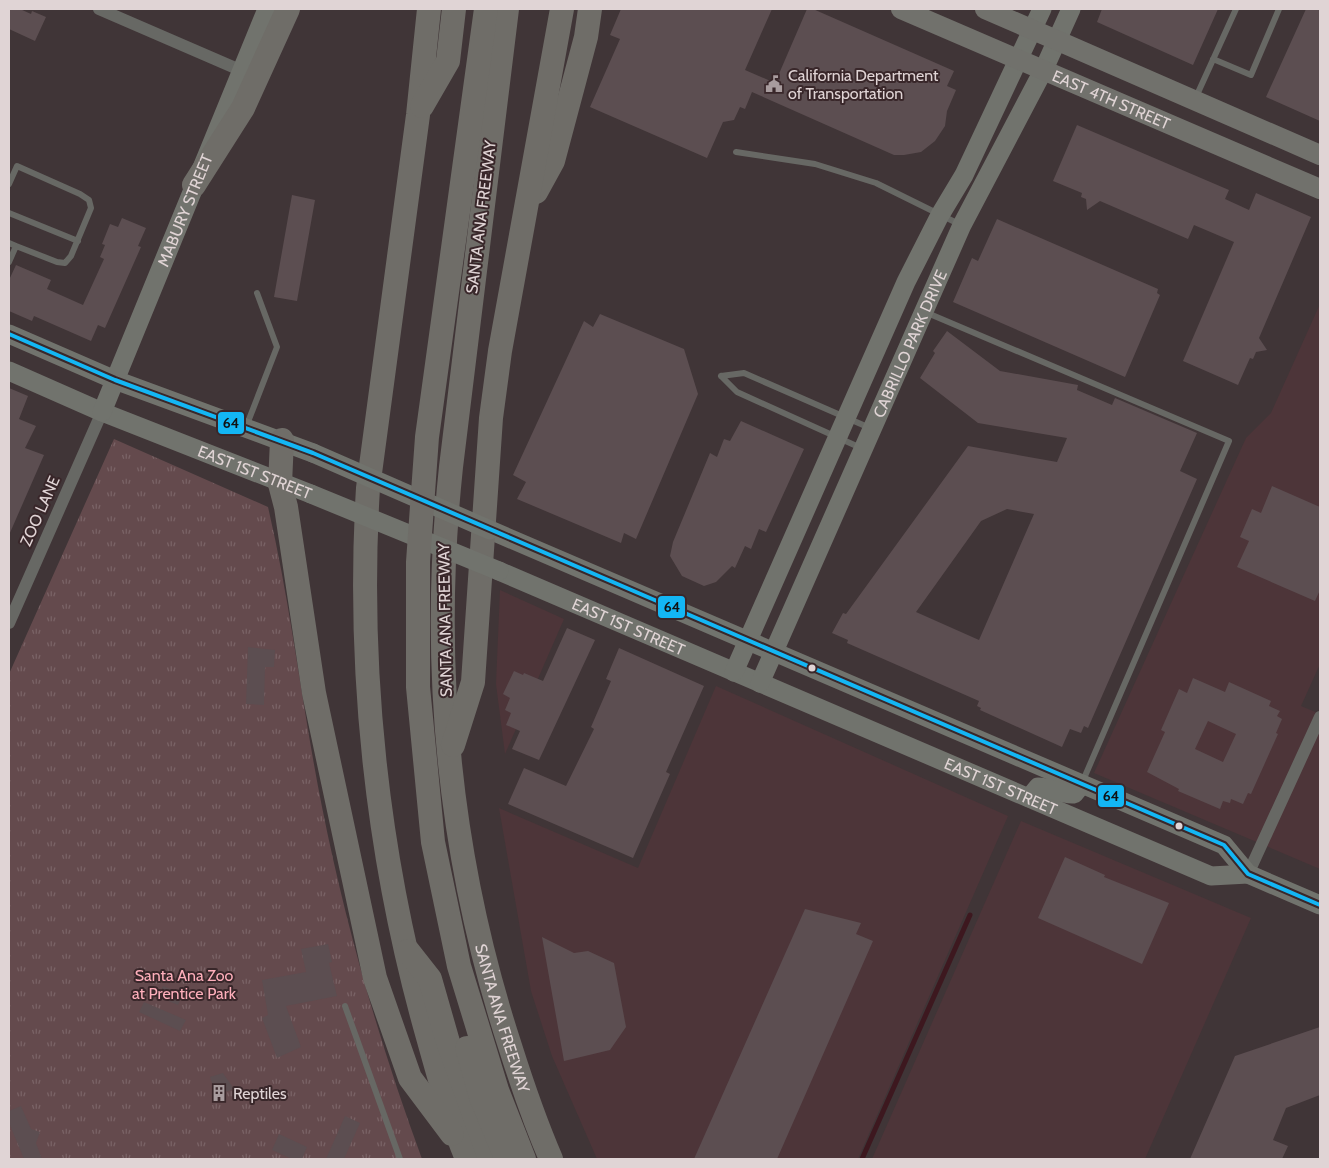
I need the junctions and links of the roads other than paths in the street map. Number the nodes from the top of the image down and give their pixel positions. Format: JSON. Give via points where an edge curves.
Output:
{"nodes":[{"id":1,"x":100,"y":9,"type":"edge"},
{"id":2,"x":267,"y":9,"type":"edge"},
{"id":3,"x":288,"y":9,"type":"edge"},
{"id":4,"x":429,"y":9,"type":"edge"},
{"id":5,"x":454,"y":9,"type":"edge"},
{"id":6,"x":469,"y":9,"type":"edge"},
{"id":7,"x":486,"y":9,"type":"edge"},
{"id":8,"x":506,"y":9,"type":"edge"},
{"id":9,"x":562,"y":9,"type":"edge"},
{"id":10,"x":590,"y":9,"type":"edge"},
{"id":11,"x":902,"y":9,"type":"edge"},
{"id":12,"x":985,"y":9,"type":"edge"},
{"id":13,"x":1042,"y":9,"type":"edge"},
{"id":14,"x":1071,"y":9,"type":"edge"},
{"id":15,"x":1236,"y":9,"type":"edge"},
{"id":16,"x":1279,"y":9,"type":"edge"},
{"id":17,"x":113,"y":11,"type":"edge"},
{"id":18,"x":1032,"y":30,"type":"junction"},
{"id":19,"x":1057,"y":41,"type":"junction"},
{"id":20,"x":1019,"y":59,"type":"junction"},
{"id":21,"x":1213,"y":59,"type":"junction"},
{"id":22,"x":1044,"y":69,"type":"junction"},
{"id":23,"x":240,"y":70,"type":"junction"},
{"id":24,"x":1195,"y":100,"type":"junction"},
{"id":25,"x":418,"y":114,"type":"junction"},
{"id":26,"x":736,"y":152,"type":"dead end"},
{"id":27,"x":1320,"y":154,"type":"edge"},
{"id":28,"x":9,"y":184,"type":"edge"},
{"id":29,"x":194,"y":185,"type":"junction"},
{"id":30,"x":1320,"y":189,"type":"edge"},
{"id":31,"x":527,"y":207,"type":"junction"},
{"id":32,"x":9,"y":213,"type":"edge"},
{"id":33,"x":940,"y":215,"type":"junction"},
{"id":34,"x":962,"y":226,"type":"junction"},
{"id":35,"x":78,"y":241,"type":"junction"},
{"id":36,"x":9,"y":243,"type":"edge"},
{"id":37,"x":16,"y":246,"type":"junction"},
{"id":38,"x":9,"y":262,"type":"edge"},
{"id":39,"x":257,"y":293,"type":"dead end"},
{"id":40,"x":923,"y":312,"type":"junction"},
{"id":41,"x":9,"y":334,"type":"edge"},
{"id":42,"x":9,"y":371,"type":"edge"},
{"id":43,"x":115,"y":380,"type":"junction"},
{"id":44,"x":102,"y":412,"type":"junction"},
{"id":45,"x":845,"y":417,"type":"junction"},
{"id":46,"x":246,"y":428,"type":"junction"},
{"id":47,"x":872,"y":429,"type":"junction"},
{"id":48,"x":837,"y":437,"type":"junction"},
{"id":49,"x":282,"y":440,"type":"junction"},
{"id":50,"x":863,"y":449,"type":"junction"},
{"id":51,"x":280,"y":484,"type":"junction"},
{"id":52,"x":9,"y":622,"type":"edge"},
{"id":53,"x":748,"y":641,"type":"junction"},
{"id":54,"x":774,"y":652,"type":"junction"},
{"id":55,"x":734,"y":672,"type":"junction"},
{"id":56,"x":760,"y":683,"type":"junction"},
{"id":57,"x":1320,"y":717,"type":"edge"},
{"id":58,"x":448,"y":761,"type":"junction"},
{"id":59,"x":1082,"y":784,"type":"junction"},
{"id":60,"x":1029,"y":798,"type":"junction"},
{"id":61,"x":1248,"y":874,"type":"junction"},
{"id":62,"x":1320,"y":905,"type":"edge"},
{"id":63,"x":404,"y":946,"type":"junction"},
{"id":64,"x":345,"y":1006,"type":"dead end"},
{"id":65,"x":465,"y":1154,"type":"edge"},
{"id":66,"x":400,"y":1159,"type":"edge"},
{"id":67,"x":490,"y":1159,"type":"edge"},
{"id":68,"x":507,"y":1159,"type":"edge"},
{"id":69,"x":524,"y":1159,"type":"edge"},
{"id":70,"x":551,"y":1159,"type":"edge"}],
"edges":[{"from":1,"to":17,"type":"street"},
{"from":2,"to":23,"type":"main road","name":"MABURY STREET"},
{"from":3,"to":29,"type":"highway","via":[[243,108]]},
{"from":4,"to":25,"type":"highway"},
{"from":5,"to":25,"type":"highway","via":[[448,61]]},
{"from":6,"to":68,"type":"highway","bridge":true,"via":[[402,561],[406,687],[419,844],[446,971],[481,1097]]},
{"from":7,"to":69,"type":"highway","bridge":true,"via":[[427,437],[418,562],[418,687],[433,842],[459,966],[497,1090]]},
{"from":8,"to":58,"type":"highway","name":"SANTA ANA FREEWAY","via":[[444,535],[442,600]]},
{"from":9,"to":31,"type":"highway"},
{"from":10,"to":31,"type":"highway","via":[[586,37],[553,161]]},
{"from":11,"to":20,"type":"main road","name":"EAST 4TH STREET"},
{"from":12,"to":18,"type":"main road","name":"EAST 4TH STREET"},
{"from":13,"to":18,"type":"main road","name":"CABRILLO PARK DRIVE"},
{"from":14,"to":19,"type":"main road","name":"CABRILLO PARK DRIVE"},
{"from":15,"to":21,"type":"lane"},
{"from":16,"to":21,"type":"lane","via":[[1251,75]]},
{"from":17,"to":23,"type":"street"},
{"from":18,"to":19,"type":"main road","name":"EAST 4TH STREET"},
{"from":18,"to":20,"type":"main road","name":"CABRILLO PARK DRIVE"},
{"from":19,"to":22,"type":"main road","name":"CABRILLO PARK DRIVE"},
{"from":19,"to":24,"type":"main road","name":"EAST 4TH STREET"},
{"from":20,"to":22,"type":"main road","name":"EAST 4TH STREET"},
{"from":20,"to":33,"type":"main road","name":"CABRILLO PARK DRIVE","via":[[964,175]]},
{"from":21,"to":24,"type":"lane"},
{"from":22,"to":30,"type":"main road","name":"EAST 4TH STREET"},
{"from":22,"to":34,"type":"main road","name":"CABRILLO PARK DRIVE"},
{"from":23,"to":29,"type":"main road","name":"MABURY STREET"},
{"from":24,"to":27,"type":"main road","name":"EAST 4TH STREET"},
{"from":25,"to":63,"type":"highway","via":[[374,435],[365,534],[367,665],[374,749],[384,838]]},
{"from":26,"to":33,"type":"lane","via":[[815,164],[859,177]]},
{"from":28,"to":35,"type":"lane","via":[[16,166],[89,200],[91,208]]},
{"from":29,"to":43,"type":"main road","name":"MABURY STREET"},
{"from":31,"to":58,"type":"highway","via":[[491,418],[473,682]]},
{"from":32,"to":35,"type":"lane"},
{"from":33,"to":34,"type":"lane"},
{"from":33,"to":45,"type":"main road","name":"CABRILLO PARK DRIVE"},
{"from":34,"to":40,"type":"main road","name":"CABRILLO PARK DRIVE"},
{"from":35,"to":37,"type":"lane","via":[[65,263]]},
{"from":36,"to":37,"type":"lane"},
{"from":37,"to":38,"type":"lane"},
{"from":39,"to":46,"type":"lane","via":[[277,347]]},
{"from":40,"to":47,"type":"main road","name":"CABRILLO PARK DRIVE"},
{"from":40,"to":59,"type":"lane","via":[[1229,440]]},
{"from":41,"to":43,"type":"main road","name":"EAST 1ST STREET"},
{"from":42,"to":44,"type":"main road","name":"EAST 1ST STREET"},
{"from":43,"to":44,"type":"main road","name":"MABURY STREET"},
{"from":43,"to":46,"type":"main road","name":"EAST 1ST STREET"},
{"from":44,"to":51,"type":"main road","name":"EAST 1ST STREET"},
{"from":44,"to":52,"type":"street","name":"ZOO LANE"},
{"from":45,"to":47,"type":"lane"},
{"from":45,"to":48,"type":"main road","name":"CABRILLO PARK DRIVE"},
{"from":45,"to":48,"type":"lane","via":[[744,373],[721,376],[737,392]]},
{"from":46,"to":49,"type":"main road","name":"EAST 1ST STREET"},
{"from":47,"to":50,"type":"main road","name":"CABRILLO PARK DRIVE"},
{"from":48,"to":50,"type":"lane"},
{"from":48,"to":53,"type":"main road","name":"CABRILLO PARK DRIVE"},
{"from":49,"to":51,"type":"highway"},
{"from":49,"to":53,"type":"main road","name":"EAST 1ST STREET","bridge":true},
{"from":50,"to":54,"type":"main road","name":"CABRILLO PARK DRIVE"},
{"from":51,"to":55,"type":"main road","name":"EAST 1ST STREET","bridge":true,"via":[[499,571]]},
{"from":51,"to":65,"type":"highway","via":[[314,692],[375,978],[410,1078]]},
{"from":53,"to":54,"type":"main road","name":"EAST 1ST STREET"},
{"from":53,"to":55,"type":"main road","name":"CABRILLO PARK DRIVE"},
{"from":54,"to":56,"type":"main road","name":"CABRILLO PARK DRIVE"},
{"from":54,"to":59,"type":"main road","name":"EAST 1ST STREET"},
{"from":55,"to":56,"type":"main road","name":"EAST 1ST STREET"},
{"from":56,"to":60,"type":"main road","name":"EAST 1ST STREET"},
{"from":57,"to":61,"type":"street"},
{"from":58,"to":70,"type":"highway","name":"SANTA ANA FREEWAY","via":[[460,849],[479,942],[516,1063]]},
{"from":59,"to":60,"type":"main road","via":[[1074,794],[1038,787]]},
{"from":59,"to":61,"type":"main road","name":"EAST 1ST STREET","via":[[1224,845]]},
{"from":60,"to":61,"type":"main road","name":"EAST 1ST STREET","via":[[1211,876]]},
{"from":61,"to":62,"type":"main road","name":"EAST 1ST STREET"},
{"from":63,"to":65,"type":"highway","via":[[434,1058]]},
{"from":63,"to":67,"type":"highway","via":[[430,979],[448,1042]]},
{"from":64,"to":66,"type":"lane"}]}
